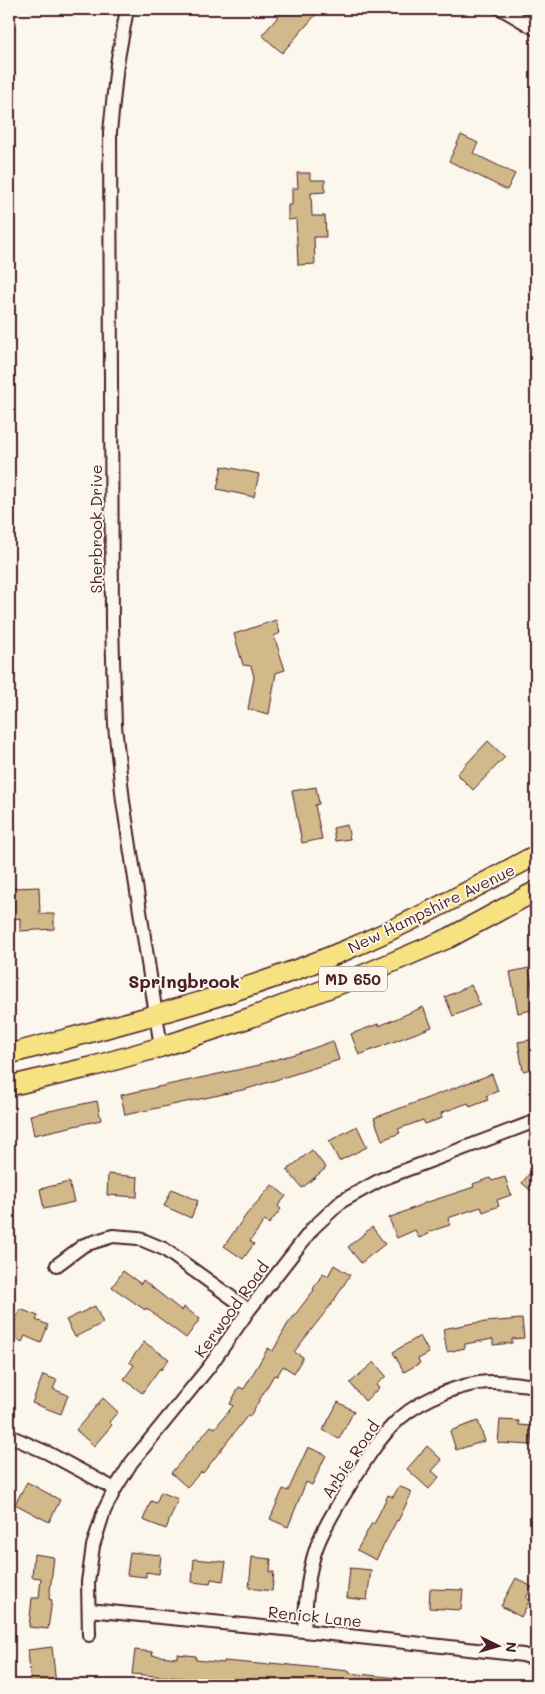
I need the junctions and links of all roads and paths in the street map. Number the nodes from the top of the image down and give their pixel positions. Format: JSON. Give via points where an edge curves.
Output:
{"nodes":[{"id":1,"x":127,"y":9,"type":"edge"},
{"id":2,"x":502,"y":9,"type":"edge"},
{"id":3,"x":536,"y":30,"type":"edge"},
{"id":4,"x":536,"y":856,"type":"edge"},
{"id":5,"x":536,"y":891,"type":"edge"},
{"id":6,"x":156,"y":1014,"type":"junction"},
{"id":7,"x":161,"y":1047,"type":"junction"},
{"id":8,"x":9,"y":1054,"type":"edge"},
{"id":9,"x":9,"y":1086,"type":"edge"},
{"id":10,"x":536,"y":1120,"type":"edge"},
{"id":11,"x":57,"y":1265,"type":"dead end"},
{"id":12,"x":249,"y":1310,"type":"junction"},
{"id":13,"x":536,"y":1386,"type":"edge"},
{"id":14,"x":9,"y":1437,"type":"edge"},
{"id":15,"x":115,"y":1490,"type":"junction"},
{"id":16,"x":89,"y":1610,"type":"junction"},
{"id":17,"x":304,"y":1631,"type":"junction"},
{"id":18,"x":89,"y":1635,"type":"dead end"},
{"id":19,"x":536,"y":1659,"type":"edge"}],
"edges":[{"from":1,"to":6,"type":"street","name":"Sherbrook Drive","via":[[110,132],[112,634],[119,768]]},
{"from":2,"to":3,"type":"street"},
{"from":4,"to":6,"type":"main road","name":"New Hampshire Avenue","number":"MD 650","via":[[346,950],[237,991]]},
{"from":5,"to":7,"type":"main road","name":"New Hampshire Avenue","number":"MD 650","via":[[449,938],[353,979]]},
{"from":6,"to":7,"type":"street","name":"Sherbrook Drive"},
{"from":6,"to":8,"type":"main road","name":"New Hampshire Avenue","number":"MD 650"},
{"from":7,"to":9,"type":"main road","name":"New Hampshire Avenue","number":"MD 650"},
{"from":10,"to":12,"type":"street","name":"Kerwood Road","via":[[382,1180],[342,1201],[313,1228]]},
{"from":11,"to":12,"type":"street","via":[[84,1245],[113,1236],[138,1238],[164,1250]]},
{"from":12,"to":15,"type":"street","name":"Kerwood Road","via":[[209,1367],[131,1463]]},
{"from":13,"to":17,"type":"street","name":"Arbie Road","via":[[480,1383],[449,1391],[418,1405],[392,1425],[334,1510],[315,1551],[308,1583]]},
{"from":14,"to":15,"type":"street","via":[[48,1452]]},
{"from":15,"to":16,"type":"street","name":"Kerwood Road","via":[[104,1511],[93,1546],[88,1582]]},
{"from":16,"to":17,"type":"street","name":"Renick Lane"},
{"from":16,"to":18,"type":"street","name":"Kerwood Road"},
{"from":17,"to":19,"type":"street","name":"Renick Lane"}]}
